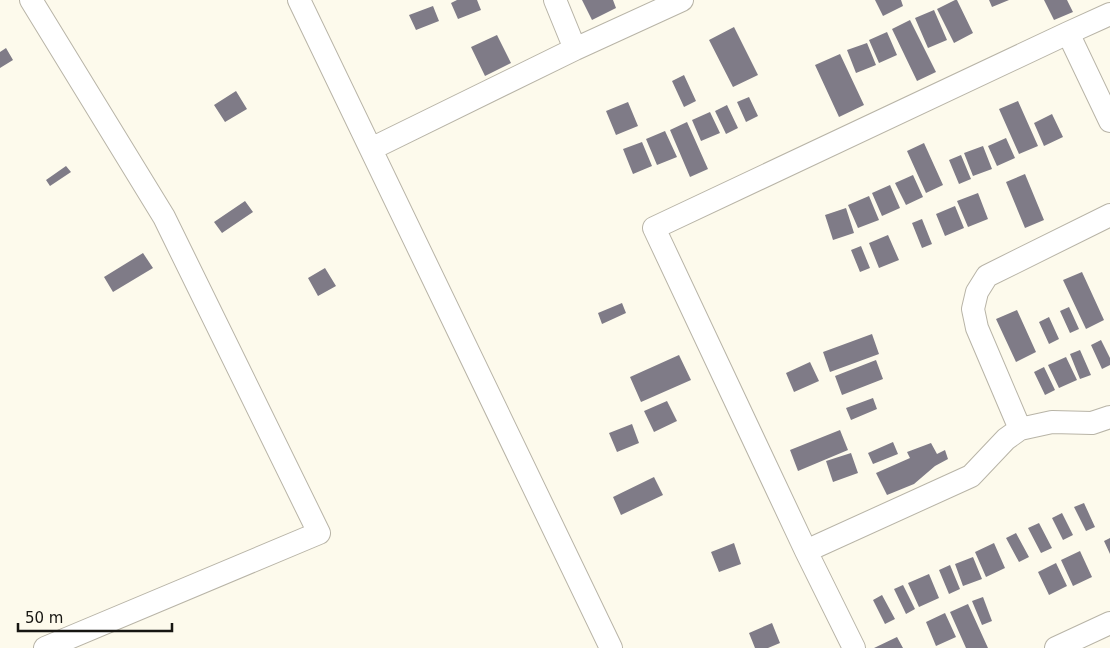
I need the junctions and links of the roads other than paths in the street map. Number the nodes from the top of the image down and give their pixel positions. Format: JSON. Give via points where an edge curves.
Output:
{"nodes":[{"id":1,"x":32,"y":0,"type":"edge"},
{"id":2,"x":299,"y":0,"type":"edge"},
{"id":3,"x":555,"y":0,"type":"edge"},
{"id":4,"x":682,"y":0,"type":"edge"},
{"id":5,"x":1110,"y":14,"type":"edge"},
{"id":6,"x":1068,"y":33,"type":"junction"},
{"id":7,"x":575,"y":49,"type":"junction"},
{"id":8,"x":1110,"y":122,"type":"edge"},
{"id":9,"x":371,"y":149,"type":"junction"},
{"id":10,"x":1110,"y":215,"type":"edge"},
{"id":11,"x":1110,"y":417,"type":"edge"},
{"id":12,"x":1020,"y":428,"type":"junction"},
{"id":13,"x":806,"y":551,"type":"junction"},
{"id":14,"x":1110,"y":623,"type":"edge"},
{"id":15,"x":45,"y":648,"type":"edge"},
{"id":16,"x":611,"y":648,"type":"edge"},
{"id":17,"x":854,"y":648,"type":"edge"},
{"id":18,"x":1056,"y":648,"type":"edge"}],
"edges":[{"from":1,"to":15,"type":"street","via":[[164,216],[319,533]]},
{"from":2,"to":9,"type":"street"},
{"from":3,"to":7,"type":"street"},
{"from":4,"to":7,"type":"street"},
{"from":5,"to":6,"type":"street"},
{"from":6,"to":8,"type":"street"},
{"from":6,"to":13,"type":"street","via":[[654,228]]},
{"from":7,"to":9,"type":"street"},
{"from":9,"to":16,"type":"street"},
{"from":10,"to":12,"type":"street","via":[[987,276],[977,292],[973,309],[976,328]]},
{"from":11,"to":12,"type":"street","via":[[1092,423],[1052,422]]},
{"from":12,"to":13,"type":"street","via":[[971,476]]},
{"from":13,"to":17,"type":"street"},
{"from":14,"to":18,"type":"street"}]}
